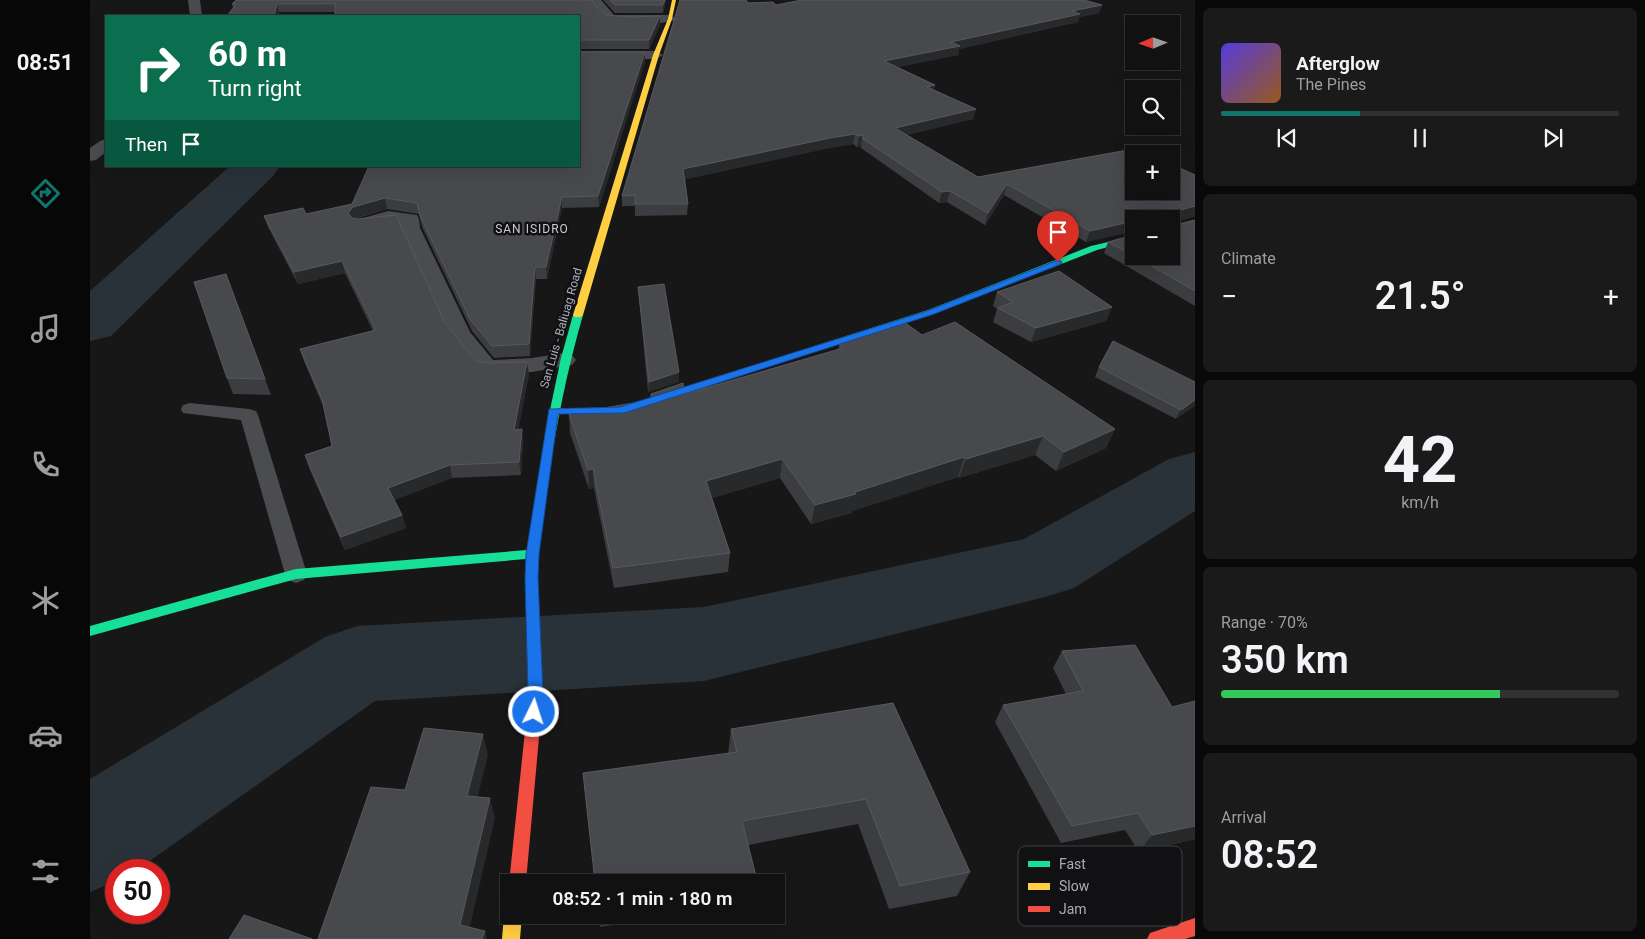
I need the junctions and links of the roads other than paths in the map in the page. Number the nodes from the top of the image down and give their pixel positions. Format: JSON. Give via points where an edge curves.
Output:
{"nodes":[{"id":1,"x":194,"y":0,"type":"edge"},
{"id":2,"x":595,"y":0,"type":"edge"},
{"id":3,"x":674,"y":0,"type":"edge"},
{"id":4,"x":196,"y":15,"type":"edge"},
{"id":5,"x":670,"y":19,"type":"junction"},
{"id":6,"x":656,"y":54,"type":"junction"},
{"id":7,"x":580,"y":55,"type":"edge"},
{"id":8,"x":105,"y":145,"type":"edge"},
{"id":9,"x":90,"y":156,"type":"edge"},
{"id":10,"x":363,"y":224,"type":"edge"},
{"id":11,"x":1125,"y":240,"type":"edge"},
{"id":12,"x":564,"y":360,"type":"junction"},
{"id":13,"x":190,"y":409,"type":"dead end"},
{"id":14,"x":553,"y":411,"type":"junction"},
{"id":15,"x":532,"y":554,"type":"junction"},
{"id":16,"x":296,"y":574,"type":"junction"},
{"id":17,"x":90,"y":631,"type":"edge"},
{"id":18,"x":517,"y":874,"type":"edge"},
{"id":19,"x":512,"y":924,"type":"edge"},
{"id":20,"x":1195,"y":927,"type":"edge"},
{"id":21,"x":511,"y":939,"type":"edge"},
{"id":22,"x":1156,"y":939,"type":"edge"}],
"edges":[{"from":1,"to":4,"type":"street"},
{"from":2,"to":5,"type":"street","via":[[610,18]]},
{"from":3,"to":5,"type":"main road","name":"San Luis - Baliuag Road"},
{"from":5,"to":6,"type":"main road","name":"San Luis - Baliuag Road"},
{"from":6,"to":7,"type":"street"},
{"from":6,"to":12,"type":"main road","name":"San Luis - Baliuag Road"},
{"from":8,"to":9,"type":"street"},
{"from":10,"to":12,"type":"street","via":[[388,217],[410,219],[410,228],[460,334],[487,367]]},
{"from":11,"to":14,"type":"main road","via":[[1094,248],[930,312],[621,411]]},
{"from":12,"to":14,"type":"main road","name":"San Luis - Baliuag Road"},
{"from":13,"to":16,"type":"lane","via":[[249,415]]},
{"from":14,"to":15,"type":"main road","name":"San Luis - Baliuag Road"},
{"from":15,"to":16,"type":"main road"},
{"from":15,"to":18,"type":"main road","name":"San Luis - Baliuag Road","via":[[536,693]]},
{"from":16,"to":17,"type":"main road"},
{"from":19,"to":21,"type":"main road"},
{"from":20,"to":22,"type":"main road"}]}
